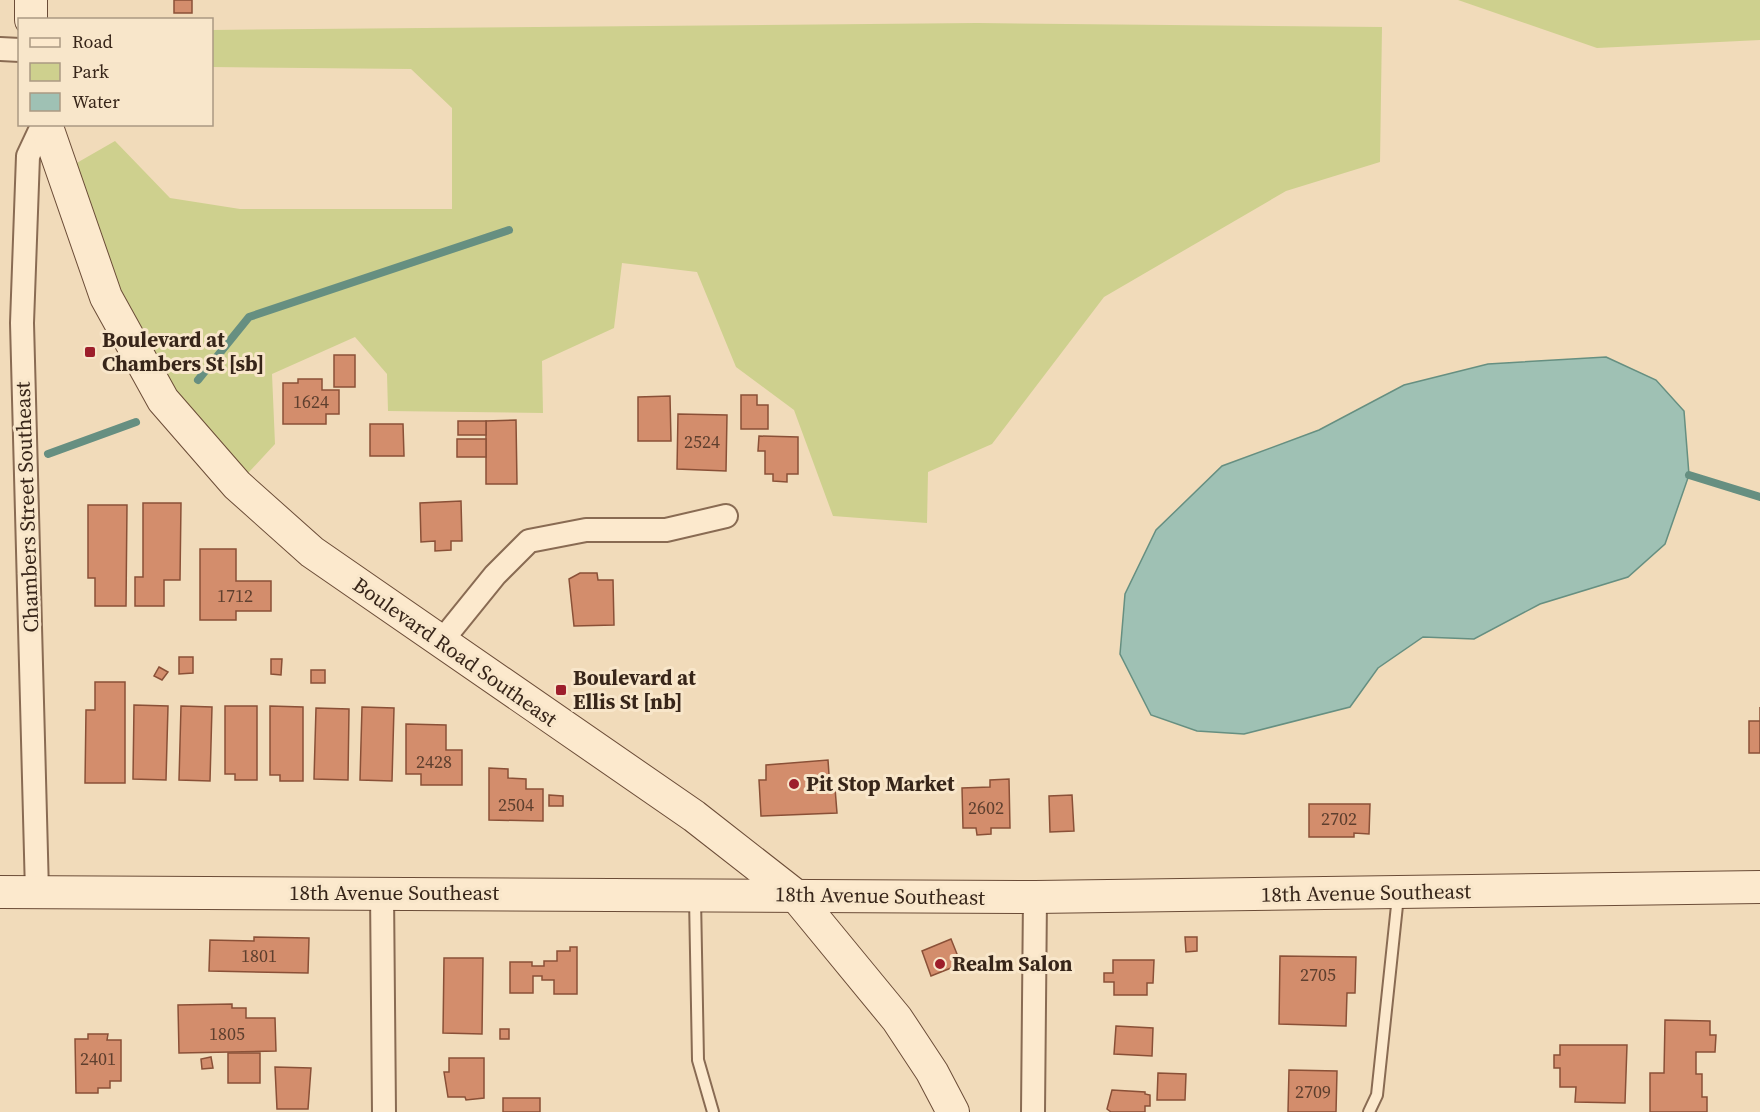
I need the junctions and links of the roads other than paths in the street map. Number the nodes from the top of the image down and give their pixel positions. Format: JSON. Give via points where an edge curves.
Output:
{"nodes":[{"id":1,"x":31,"y":0,"type":"edge"},
{"id":2,"x":31,"y":18,"type":"edge"},
{"id":3,"x":0,"y":49,"type":"edge"},
{"id":4,"x":18,"y":50,"type":"edge"},
{"id":5,"x":43,"y":126,"type":"edge"},
{"id":6,"x":45,"y":126,"type":"edge"},
{"id":7,"x":726,"y":516,"type":"dead end"},
{"id":8,"x":441,"y":643,"type":"junction"},
{"id":9,"x":1760,"y":887,"type":"edge"},
{"id":10,"x":0,"y":892,"type":"edge"},
{"id":11,"x":38,"y":892,"type":"junction"},
{"id":12,"x":382,"y":892,"type":"junction"},
{"id":13,"x":1399,"y":892,"type":"junction"},
{"id":14,"x":695,"y":894,"type":"junction"},
{"id":15,"x":795,"y":895,"type":"junction"},
{"id":16,"x":1035,"y":897,"type":"junction"},
{"id":17,"x":384,"y":1112,"type":"edge"},
{"id":18,"x":713,"y":1112,"type":"edge"},
{"id":19,"x":953,"y":1112,"type":"edge"},
{"id":20,"x":1033,"y":1112,"type":"edge"},
{"id":21,"x":1369,"y":1112,"type":"edge"}],
"edges":[{"from":1,"to":2,"type":"street"},
{"from":3,"to":4,"type":"street"},
{"from":5,"to":11,"type":"street","name":"Chambers Street Southeast","via":[[28,156],[22,323]]},
{"from":6,"to":8,"type":"street","name":"Boulevard Road Southeast","via":[[106,297],[163,400],[237,485],[312,552]]},
{"from":7,"to":8,"type":"street","via":[[666,530],[586,530],[529,541],[495,575]]},
{"from":8,"to":15,"type":"street","name":"Boulevard Road Southeast","via":[[694,816]]},
{"from":9,"to":13,"type":"street","name":"18th Avenue Southeast"},
{"from":10,"to":11,"type":"street","name":"18th Avenue Southeast"},
{"from":11,"to":12,"type":"street","name":"18th Avenue Southeast"},
{"from":12,"to":14,"type":"street","name":"18th Avenue Southeast"},
{"from":12,"to":17,"type":"street"},
{"from":13,"to":16,"type":"street","name":"18th Avenue Southeast"},
{"from":13,"to":21,"type":"lane","via":[[1377,1095]]},
{"from":14,"to":15,"type":"street","name":"18th Avenue Southeast"},
{"from":14,"to":18,"type":"lane","via":[[698,1060]]},
{"from":15,"to":16,"type":"street","name":"18th Avenue Southeast"},
{"from":15,"to":19,"type":"street","name":"Boulevard Road Southeast","via":[[897,1019]]},
{"from":16,"to":20,"type":"street"}]}
